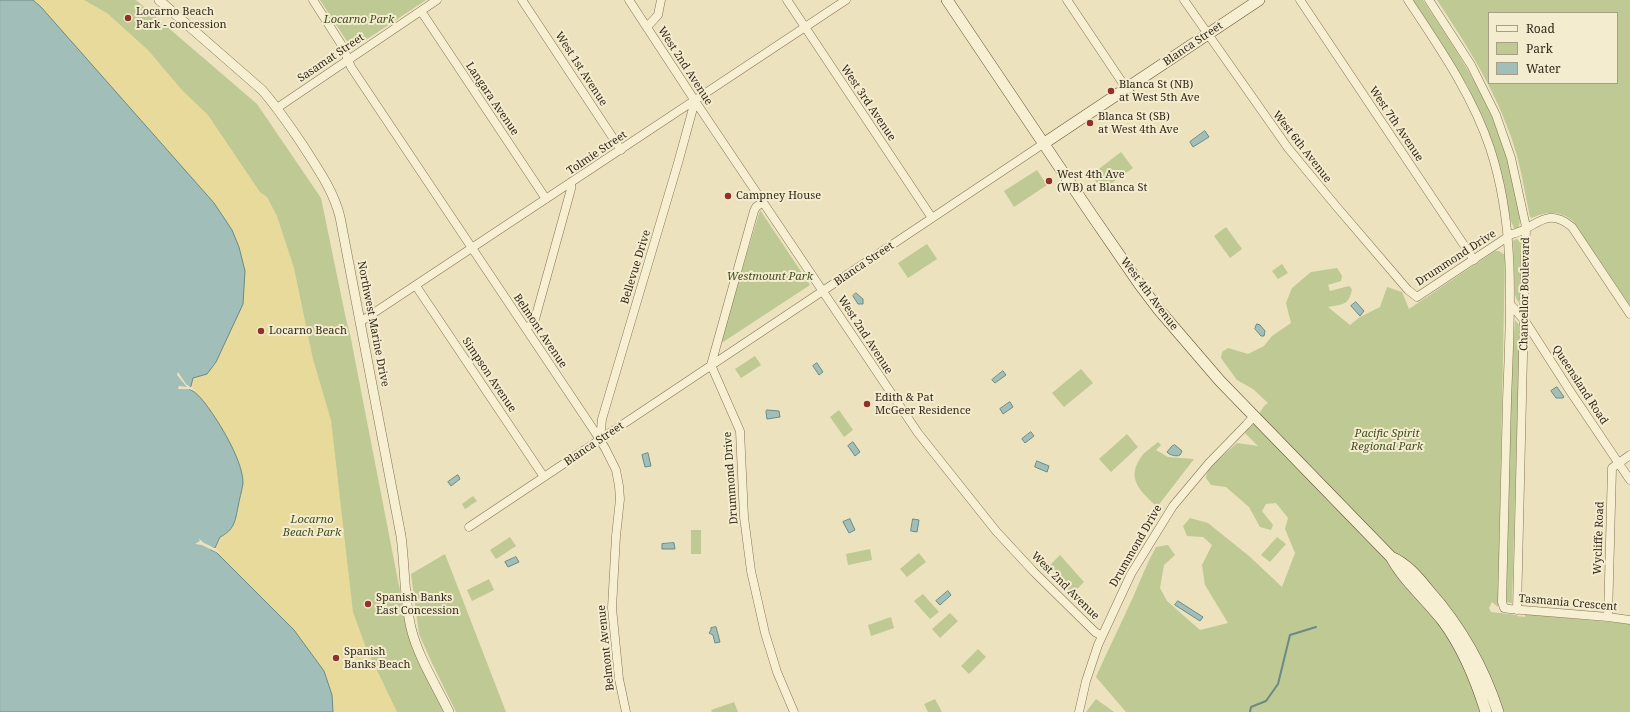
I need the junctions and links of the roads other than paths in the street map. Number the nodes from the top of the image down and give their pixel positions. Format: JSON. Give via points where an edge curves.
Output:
{"nodes":[{"id":1,"x":159,"y":0,"type":"edge"},
{"id":2,"x":313,"y":0,"type":"edge"},
{"id":3,"x":437,"y":0,"type":"edge"},
{"id":4,"x":522,"y":0,"type":"edge"},
{"id":5,"x":629,"y":0,"type":"edge"},
{"id":6,"x":661,"y":0,"type":"edge"},
{"id":7,"x":787,"y":0,"type":"edge"},
{"id":8,"x":846,"y":0,"type":"edge"},
{"id":9,"x":947,"y":0,"type":"edge"},
{"id":10,"x":1068,"y":0,"type":"edge"},
{"id":11,"x":1184,"y":0,"type":"edge"},
{"id":12,"x":1259,"y":0,"type":"edge"},
{"id":13,"x":1300,"y":0,"type":"edge"},
{"id":14,"x":1408,"y":0,"type":"edge"},
{"id":15,"x":1429,"y":0,"type":"edge"},
{"id":16,"x":421,"y":11,"type":"junction"},
{"id":17,"x":647,"y":27,"type":"junction"},
{"id":18,"x":805,"y":27,"type":"junction"},
{"id":19,"x":1207,"y":35,"type":"junction"},
{"id":20,"x":348,"y":60,"type":"junction"},
{"id":21,"x":1126,"y":88,"type":"junction"},
{"id":22,"x":695,"y":101,"type":"junction"},
{"id":23,"x":277,"y":108,"type":"junction"},
{"id":24,"x":1043,"y":144,"type":"junction"},
{"id":25,"x":621,"y":150,"type":"junction"},
{"id":26,"x":571,"y":183,"type":"junction"},
{"id":27,"x":546,"y":199,"type":"junction"},
{"id":28,"x":763,"y":202,"type":"junction"},
{"id":29,"x":932,"y":218,"type":"junction"},
{"id":30,"x":1526,"y":227,"type":"junction"},
{"id":31,"x":1508,"y":238,"type":"junction"},
{"id":32,"x":472,"y":248,"type":"junction"},
{"id":33,"x":1474,"y":260,"type":"junction"},
{"id":34,"x":416,"y":286,"type":"junction"},
{"id":35,"x":822,"y":291,"type":"junction"},
{"id":36,"x":1417,"y":297,"type":"joint"},
{"id":37,"x":1510,"y":304,"type":"junction"},
{"id":38,"x":1630,"y":314,"type":"edge"},
{"id":39,"x":1525,"y":321,"type":"junction"},
{"id":40,"x":360,"y":322,"type":"junction"},
{"id":41,"x":526,"y":328,"type":"junction"},
{"id":42,"x":711,"y":366,"type":"junction"},
{"id":43,"x":1254,"y":416,"type":"junction"},
{"id":44,"x":600,"y":440,"type":"junction"},
{"id":45,"x":1630,"y":455,"type":"edge"},
{"id":46,"x":1618,"y":463,"type":"junction"},
{"id":47,"x":544,"y":477,"type":"junction"},
{"id":48,"x":1630,"y":480,"type":"edge"},
{"id":49,"x":469,"y":528,"type":"dead end"},
{"id":50,"x":1391,"y":557,"type":"junction"},
{"id":51,"x":1504,"y":608,"type":"joint"},
{"id":52,"x":1517,"y":610,"type":"junction"},
{"id":53,"x":1608,"y":617,"type":"junction"},
{"id":54,"x":1630,"y":620,"type":"edge"},
{"id":55,"x":1102,"y":636,"type":"junction"},
{"id":56,"x":449,"y":712,"type":"edge"},
{"id":57,"x":626,"y":712,"type":"edge"},
{"id":58,"x":794,"y":712,"type":"edge"},
{"id":59,"x":1079,"y":712,"type":"edge"},
{"id":60,"x":1486,"y":712,"type":"edge"},
{"id":61,"x":1498,"y":712,"type":"edge"}],
"edges":[{"from":1,"to":23,"type":"street","name":"Northwest Marine Drive","via":[[262,90]]},
{"from":2,"to":20,"type":"street","name":"Belmont Avenue"},
{"from":3,"to":16,"type":"street","name":"Sasamat Street"},
{"from":4,"to":25,"type":"street","name":"West 1st Avenue"},
{"from":5,"to":17,"type":"street","name":"West 2nd Avenue"},
{"from":6,"to":17,"type":"street","via":[[658,15]]},
{"from":7,"to":18,"type":"street","name":"West 3rd Avenue"},
{"from":8,"to":18,"type":"street","name":"Tolmie Street"},
{"from":9,"to":24,"type":"main road","name":"West 4th Avenue"},
{"from":10,"to":21,"type":"street"},
{"from":11,"to":19,"type":"street","name":"West 6th Avenue"},
{"from":12,"to":19,"type":"main road","name":"Blanca Street"},
{"from":13,"to":33,"type":"street","name":"West 7th Avenue"},
{"from":14,"to":31,"type":"street","name":"Chancellor Boulevard","via":[[1460,80],[1482,125],[1503,197]]},
{"from":15,"to":30,"type":"street","name":"Chancellor Boulevard","via":[[1471,65],[1496,115],[1511,158]]},
{"from":16,"to":20,"type":"street","name":"Sasamat Street"},
{"from":16,"to":27,"type":"street","name":"Langara Avenue"},
{"from":17,"to":22,"type":"street","name":"West 2nd Avenue"},
{"from":18,"to":22,"type":"street","name":"Tolmie Street"},
{"from":18,"to":29,"type":"street","name":"West 3rd Avenue"},
{"from":19,"to":21,"type":"main road","name":"Blanca Street"},
{"from":19,"to":36,"type":"street","name":"West 6th Avenue","via":[[1288,148],[1408,290]]},
{"from":20,"to":23,"type":"street","name":"Sasamat Street"},
{"from":20,"to":32,"type":"street","name":"Belmont Avenue"},
{"from":21,"to":24,"type":"main road","name":"Blanca Street"},
{"from":22,"to":25,"type":"street","name":"Tolmie Street"},
{"from":22,"to":28,"type":"street","name":"West 2nd Avenue"},
{"from":22,"to":44,"type":"street","name":"Bellevue Drive","via":[[602,417]]},
{"from":23,"to":40,"type":"street","name":"Northwest Marine Drive","via":[[320,171],[334,197]]},
{"from":24,"to":29,"type":"street","name":"Blanca Street"},
{"from":24,"to":43,"type":"main road","name":"West 4th Avenue","via":[[1140,285],[1176,331]]},
{"from":25,"to":26,"type":"street","name":"Tolmie Street"},
{"from":26,"to":27,"type":"street","name":"Tolmie Street"},
{"from":26,"to":41,"type":"street","via":[[535,319]]},
{"from":27,"to":32,"type":"street","name":"Tolmie Street"},
{"from":28,"to":35,"type":"street","name":"West 2nd Avenue"},
{"from":28,"to":42,"type":"street","via":[[754,211]]},
{"from":29,"to":35,"type":"street","name":"Blanca Street"},
{"from":30,"to":31,"type":"street","name":"Drummond Drive"},
{"from":30,"to":38,"type":"street","name":"Drummond Drive","via":[[1550,218],[1561,220],[1572,227]]},
{"from":30,"to":39,"type":"street","name":"Chancellor Boulevard"},
{"from":31,"to":33,"type":"street","name":"Drummond Drive"},
{"from":31,"to":37,"type":"street","name":"Chancellor Boulevard"},
{"from":32,"to":34,"type":"street","name":"Tolmie Street"},
{"from":32,"to":41,"type":"street","name":"Belmont Avenue"},
{"from":33,"to":36,"type":"street","name":"Drummond Drive"},
{"from":34,"to":40,"type":"street","name":"Tolmie Street"},
{"from":34,"to":47,"type":"street","name":"Simpson Avenue"},
{"from":35,"to":42,"type":"street","name":"Blanca Street"},
{"from":35,"to":55,"type":"street","name":"West 2nd Avenue","via":[[909,421],[955,481],[1007,543],[1095,632]]},
{"from":37,"to":39,"type":"street","name":"Queensland Road"},
{"from":37,"to":51,"type":"street","name":"Chancellor Boulevard","via":[[1505,449],[1502,602]]},
{"from":39,"to":46,"type":"street","name":"Queensland Road"},
{"from":39,"to":52,"type":"street","name":"Chancellor Boulevard"},
{"from":40,"to":56,"type":"street","name":"Northwest Marine Drive","via":[[401,536],[411,628],[420,654]]},
{"from":41,"to":44,"type":"street","name":"Belmont Avenue"},
{"from":42,"to":44,"type":"street","name":"Blanca Street"},
{"from":42,"to":58,"type":"street","name":"Drummond Drive","via":[[740,431],[744,517],[751,571],[765,633],[777,672]]},
{"from":43,"to":50,"type":"main road","name":"West 4th Avenue"},
{"from":43,"to":55,"type":"street","name":"Drummond Drive","via":[[1209,463],[1173,506],[1131,574]]},
{"from":44,"to":47,"type":"street","name":"Blanca Street"},
{"from":44,"to":57,"type":"street","name":"Belmont Avenue","via":[[616,470],[619,486],[612,608],[619,679]]},
{"from":45,"to":46,"type":"street"},
{"from":46,"to":48,"type":"street","name":"Queensland Road"},
{"from":46,"to":53,"type":"street","name":"Wycliffe Road","via":[[1612,468]]},
{"from":47,"to":49,"type":"street","name":"Blanca Street"},
{"from":50,"to":60,"type":"main road","via":[[1398,570],[1433,609],[1454,638],[1469,665]]},
{"from":50,"to":61,"type":"main road","via":[[1402,562],[1452,617],[1478,660]]},
{"from":51,"to":52,"type":"street","name":"Tasmania Crescent"},
{"from":52,"to":53,"type":"street","name":"Tasmania Crescent"},
{"from":53,"to":54,"type":"street","name":"Tasmania Crescent"},
{"from":55,"to":59,"type":"street","name":"Drummond Drive","via":[[1086,681]]}]}
